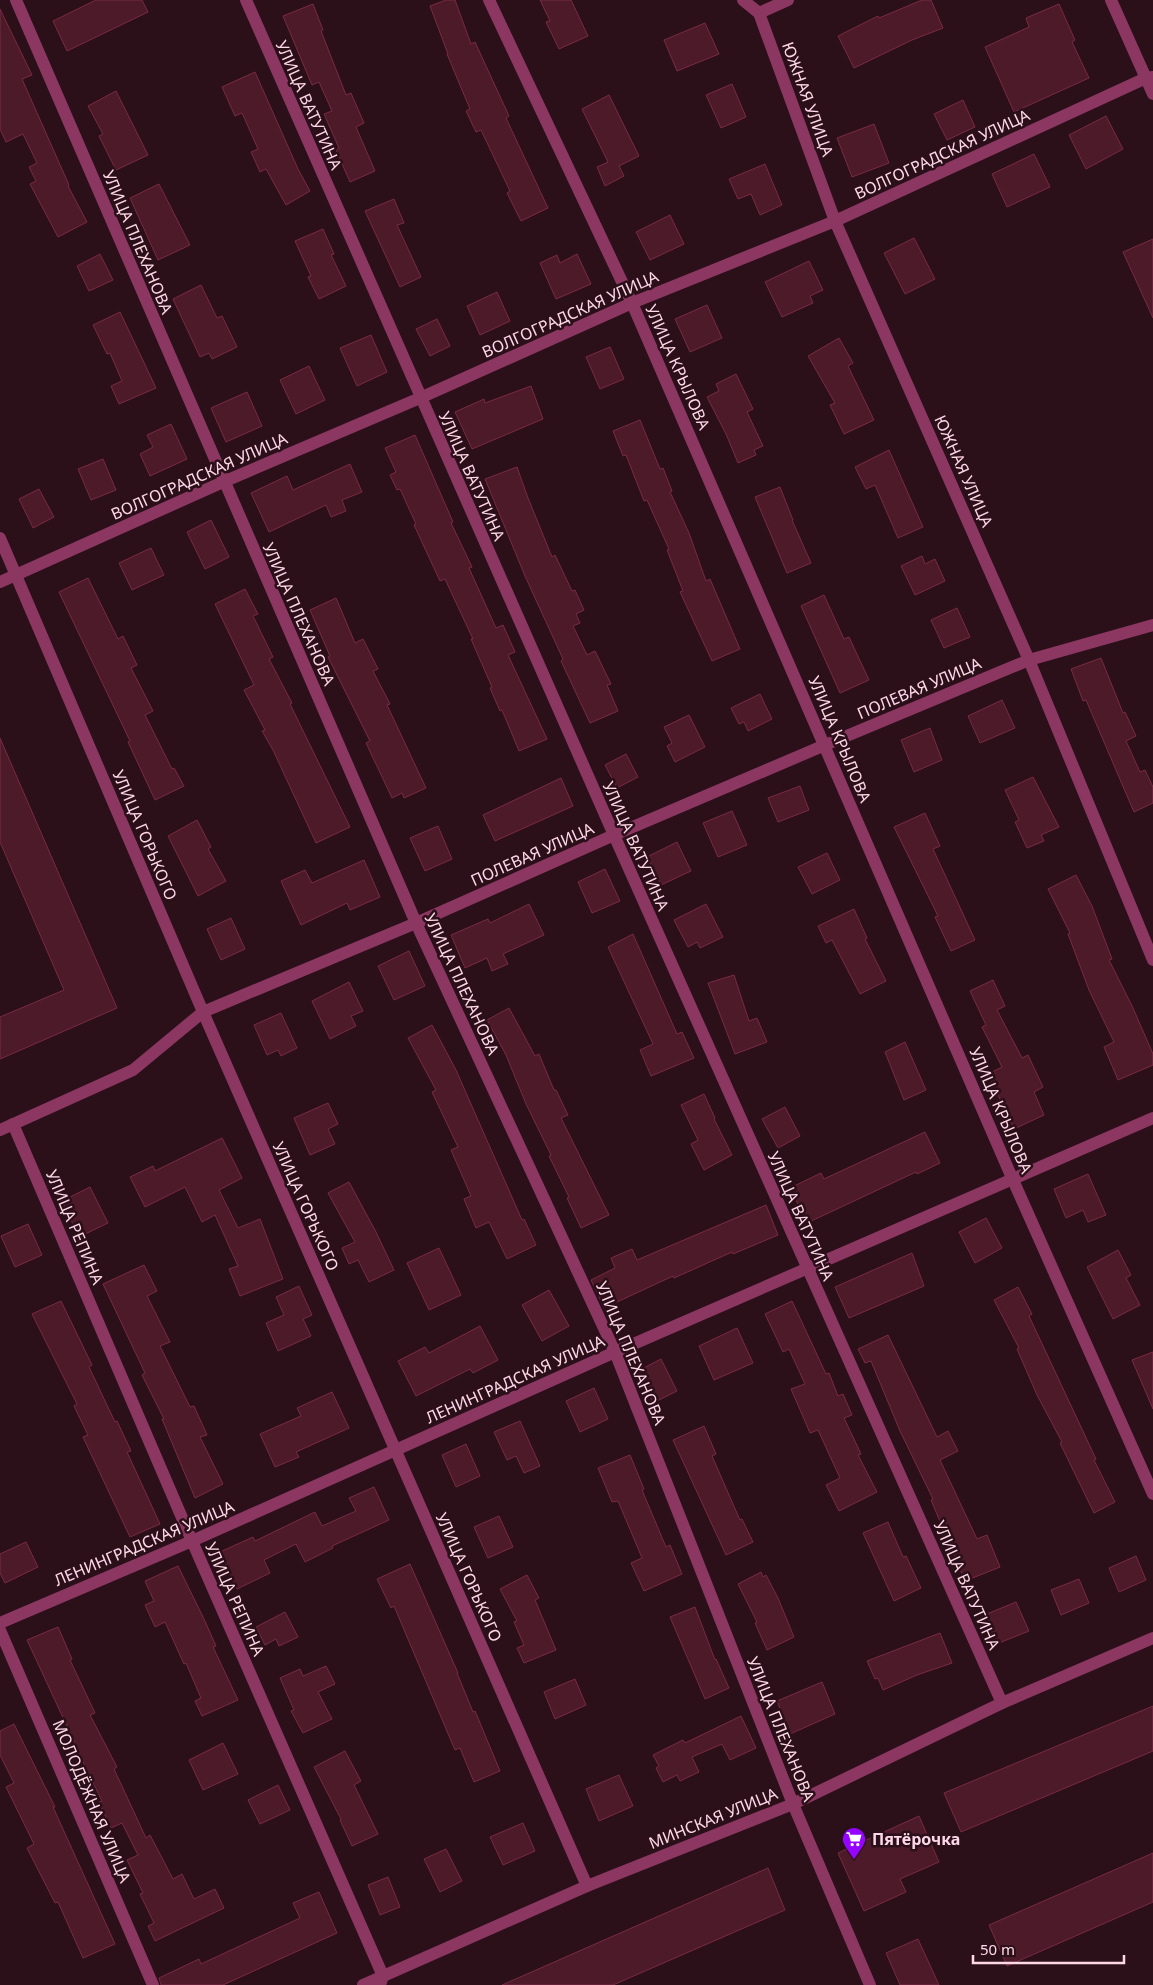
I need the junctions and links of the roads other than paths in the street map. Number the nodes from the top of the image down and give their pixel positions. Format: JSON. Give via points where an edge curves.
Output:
{"nodes":[{"id":1,"x":16,"y":0,"type":"edge"},
{"id":2,"x":246,"y":0,"type":"edge"},
{"id":3,"x":489,"y":0,"type":"edge"},
{"id":4,"x":743,"y":0,"type":"edge"},
{"id":5,"x":788,"y":0,"type":"edge"},
{"id":6,"x":1111,"y":0,"type":"edge"},
{"id":7,"x":759,"y":13,"type":"junction"},
{"id":8,"x":1150,"y":78,"type":"edge"},
{"id":9,"x":1153,"y":94,"type":"edge"},
{"id":10,"x":835,"y":221,"type":"junction"},
{"id":11,"x":632,"y":302,"type":"junction"},
{"id":12,"x":420,"y":398,"type":"junction"},
{"id":13,"x":223,"y":482,"type":"junction"},
{"id":14,"x":0,"y":538,"type":"edge"},
{"id":15,"x":16,"y":575,"type":"junction"},
{"id":16,"x":0,"y":582,"type":"edge"},
{"id":17,"x":1153,"y":625,"type":"edge"},
{"id":18,"x":1029,"y":660,"type":"junction"},
{"id":19,"x":825,"y":745,"type":"junction"},
{"id":20,"x":614,"y":835,"type":"junction"},
{"id":21,"x":416,"y":923,"type":"junction"},
{"id":22,"x":1153,"y":960,"type":"edge"},
{"id":23,"x":203,"y":1012,"type":"junction"},
{"id":24,"x":1153,"y":1118,"type":"edge"},
{"id":25,"x":13,"y":1124,"type":"junction"},
{"id":26,"x":0,"y":1130,"type":"edge"},
{"id":27,"x":1013,"y":1180,"type":"junction"},
{"id":28,"x":806,"y":1269,"type":"junction"},
{"id":29,"x":616,"y":1352,"type":"junction"},
{"id":30,"x":396,"y":1449,"type":"junction"},
{"id":31,"x":1153,"y":1494,"type":"edge"},
{"id":32,"x":192,"y":1541,"type":"junction"},
{"id":33,"x":0,"y":1622,"type":"edge"},
{"id":34,"x":0,"y":1630,"type":"edge"},
{"id":35,"x":1153,"y":1638,"type":"edge"},
{"id":36,"x":1002,"y":1703,"type":"junction"},
{"id":37,"x":793,"y":1804,"type":"junction"},
{"id":38,"x":587,"y":1886,"type":"junction"},
{"id":39,"x":382,"y":1981,"type":"edge"},
{"id":40,"x":153,"y":1985,"type":"edge"},
{"id":41,"x":363,"y":1985,"type":"edge"},
{"id":42,"x":870,"y":1985,"type":"edge"}],
"edges":[{"from":1,"to":13,"type":"street","name":"УЛИЦА ПЛЕХАНОВА"},
{"from":2,"to":12,"type":"street","name":"УЛИЦА ВАТУТИНА"},
{"from":3,"to":11,"type":"street","name":"УЛИЦА КРЫЛОВА"},
{"from":4,"to":7,"type":"street"},
{"from":5,"to":7,"type":"street"},
{"from":6,"to":8,"type":"street"},
{"from":7,"to":10,"type":"street","name":"ЮЖНАЯ УЛИЦА"},
{"from":8,"to":9,"type":"street"},
{"from":8,"to":10,"type":"street","name":"ВОЛГОГРАДСКАЯ УЛИЦА"},
{"from":10,"to":11,"type":"street","name":"ВОЛГОГРАДСКАЯ УЛИЦА"},
{"from":10,"to":18,"type":"street","name":"ЮЖНАЯ УЛИЦА"},
{"from":11,"to":12,"type":"street","name":"ВОЛГОГРАДСКАЯ УЛИЦА"},
{"from":11,"to":19,"type":"street","name":"УЛИЦА КРЫЛОВА"},
{"from":12,"to":13,"type":"street","name":"ВОЛГОГРАДСКАЯ УЛИЦА"},
{"from":12,"to":20,"type":"street","name":"УЛИЦА ВАТУТИНА"},
{"from":13,"to":15,"type":"street","name":"ВОЛГОГРАДСКАЯ УЛИЦА"},
{"from":13,"to":21,"type":"street","name":"УЛИЦА ПЛЕХАНОВА"},
{"from":14,"to":15,"type":"street","name":"УЛИЦА ГОРЬКОГО"},
{"from":15,"to":16,"type":"street","name":"ВОЛГОГРАДСКАЯ УЛИЦА"},
{"from":15,"to":23,"type":"street","name":"УЛИЦА ГОРЬКОГО"},
{"from":17,"to":18,"type":"street","name":"ПОЛЕВАЯ УЛИЦА"},
{"from":18,"to":19,"type":"street","name":"ПОЛЕВАЯ УЛИЦА"},
{"from":18,"to":22,"type":"street","name":"ЮЖНАЯ УЛИЦА"},
{"from":19,"to":20,"type":"street","name":"ПОЛЕВАЯ УЛИЦА"},
{"from":19,"to":27,"type":"street","name":"УЛИЦА КРЫЛОВА"},
{"from":20,"to":21,"type":"street","name":"ПОЛЕВАЯ УЛИЦА"},
{"from":20,"to":28,"type":"street","name":"УЛИЦА ВАТУТИНА"},
{"from":21,"to":23,"type":"street","name":"ПОЛЕВАЯ УЛИЦА"},
{"from":21,"to":29,"type":"street","name":"УЛИЦА ПЛЕХАНОВА"},
{"from":23,"to":25,"type":"street","name":"ПОЛЕВАЯ УЛИЦА","via":[[133,1070]]},
{"from":23,"to":30,"type":"street","name":"УЛИЦА ГОРЬКОГО"},
{"from":24,"to":27,"type":"street","name":"ЛЕНИНГРАДСКАЯ УЛИЦА"},
{"from":25,"to":26,"type":"street","name":"ПОЛЕВАЯ УЛИЦА"},
{"from":25,"to":32,"type":"street","name":"УЛИЦА РЕПИНА"},
{"from":27,"to":28,"type":"street","name":"ЛЕНИНГРАДСКАЯ УЛИЦА"},
{"from":27,"to":31,"type":"street","name":"УЛИЦА КРЫЛОВА"},
{"from":28,"to":29,"type":"street","name":"ЛЕНИНГРАДСКАЯ УЛИЦА"},
{"from":28,"to":36,"type":"street","name":"УЛИЦА ВАТУТИНА"},
{"from":29,"to":30,"type":"street","name":"ЛЕНИНГРАДСКАЯ УЛИЦА"},
{"from":29,"to":37,"type":"street","name":"УЛИЦА ПЛЕХАНОВА"},
{"from":30,"to":32,"type":"street","name":"ЛЕНИНГРАДСКАЯ УЛИЦА"},
{"from":30,"to":38,"type":"street","name":"УЛИЦА ГОРЬКОГО"},
{"from":32,"to":33,"type":"street","name":"ЛЕНИНГРАДСКАЯ УЛИЦА"},
{"from":32,"to":39,"type":"street","name":"УЛИЦА РЕПИНА"},
{"from":34,"to":40,"type":"street","name":"МОЛОДЁЖНАЯ УЛИЦА"},
{"from":35,"to":36,"type":"street","name":"МИНСКАЯ УЛИЦА"},
{"from":36,"to":37,"type":"street","name":"МИНСКАЯ УЛИЦА"},
{"from":37,"to":38,"type":"street","name":"МИНСКАЯ УЛИЦА"},
{"from":37,"to":42,"type":"street","name":"УЛИЦА ПЛЕХАНОВА"},
{"from":38,"to":39,"type":"street","name":"МИНСКАЯ УЛИЦА"},
{"from":39,"to":41,"type":"street","name":"МИНСКАЯ УЛИЦА"}]}
